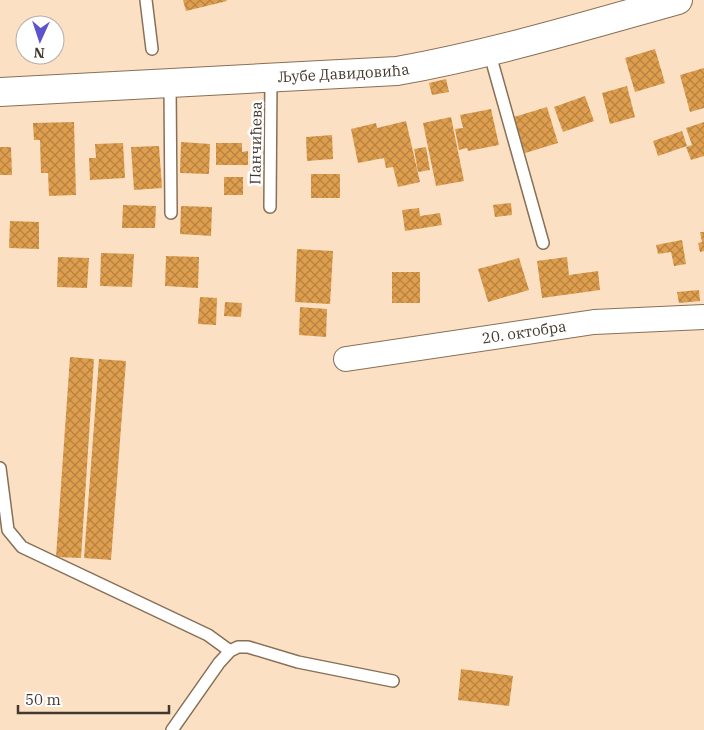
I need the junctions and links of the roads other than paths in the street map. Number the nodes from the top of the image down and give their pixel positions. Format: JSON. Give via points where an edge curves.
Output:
{"nodes":[{"id":1,"x":146,"y":0,"type":"edge"},
{"id":2,"x":678,"y":0,"type":"edge"},
{"id":3,"x":152,"y":49,"type":"dead end"},
{"id":4,"x":489,"y":51,"type":"junction"},
{"id":5,"x":271,"y":78,"type":"junction"},
{"id":6,"x":170,"y":84,"type":"junction"},
{"id":7,"x":0,"y":92,"type":"edge"},
{"id":8,"x":270,"y":207,"type":"dead end"},
{"id":9,"x":171,"y":213,"type":"dead end"},
{"id":10,"x":543,"y":242,"type":"dead end"},
{"id":11,"x":704,"y":317,"type":"edge"},
{"id":12,"x":346,"y":359,"type":"dead end"},
{"id":13,"x":0,"y":468,"type":"edge"},
{"id":14,"x":230,"y":651,"type":"junction"},
{"id":15,"x":393,"y":681,"type":"dead end"},
{"id":16,"x":172,"y":730,"type":"edge"}],
"edges":[{"from":1,"to":3,"type":"lane"},
{"from":2,"to":4,"type":"main road","name":"Љубе Давидовића"},
{"from":4,"to":5,"type":"main road","name":"Љубе Давидовића","via":[[397,70]]},
{"from":4,"to":10,"type":"lane"},
{"from":5,"to":6,"type":"main road","name":"Љубе Давидовића"},
{"from":5,"to":8,"type":"lane","name":"Панчићева"},
{"from":6,"to":7,"type":"main road","name":"Љубе Давидовића"},
{"from":6,"to":9,"type":"lane"},
{"from":11,"to":12,"type":"street","name":"20. октобра","via":[[594,322]]},
{"from":13,"to":14,"type":"lane","via":[[8,530],[22,547],[208,635]]},
{"from":14,"to":15,"type":"lane","via":[[248,647],[298,662]]},
{"from":14,"to":16,"type":"lane"}]}
